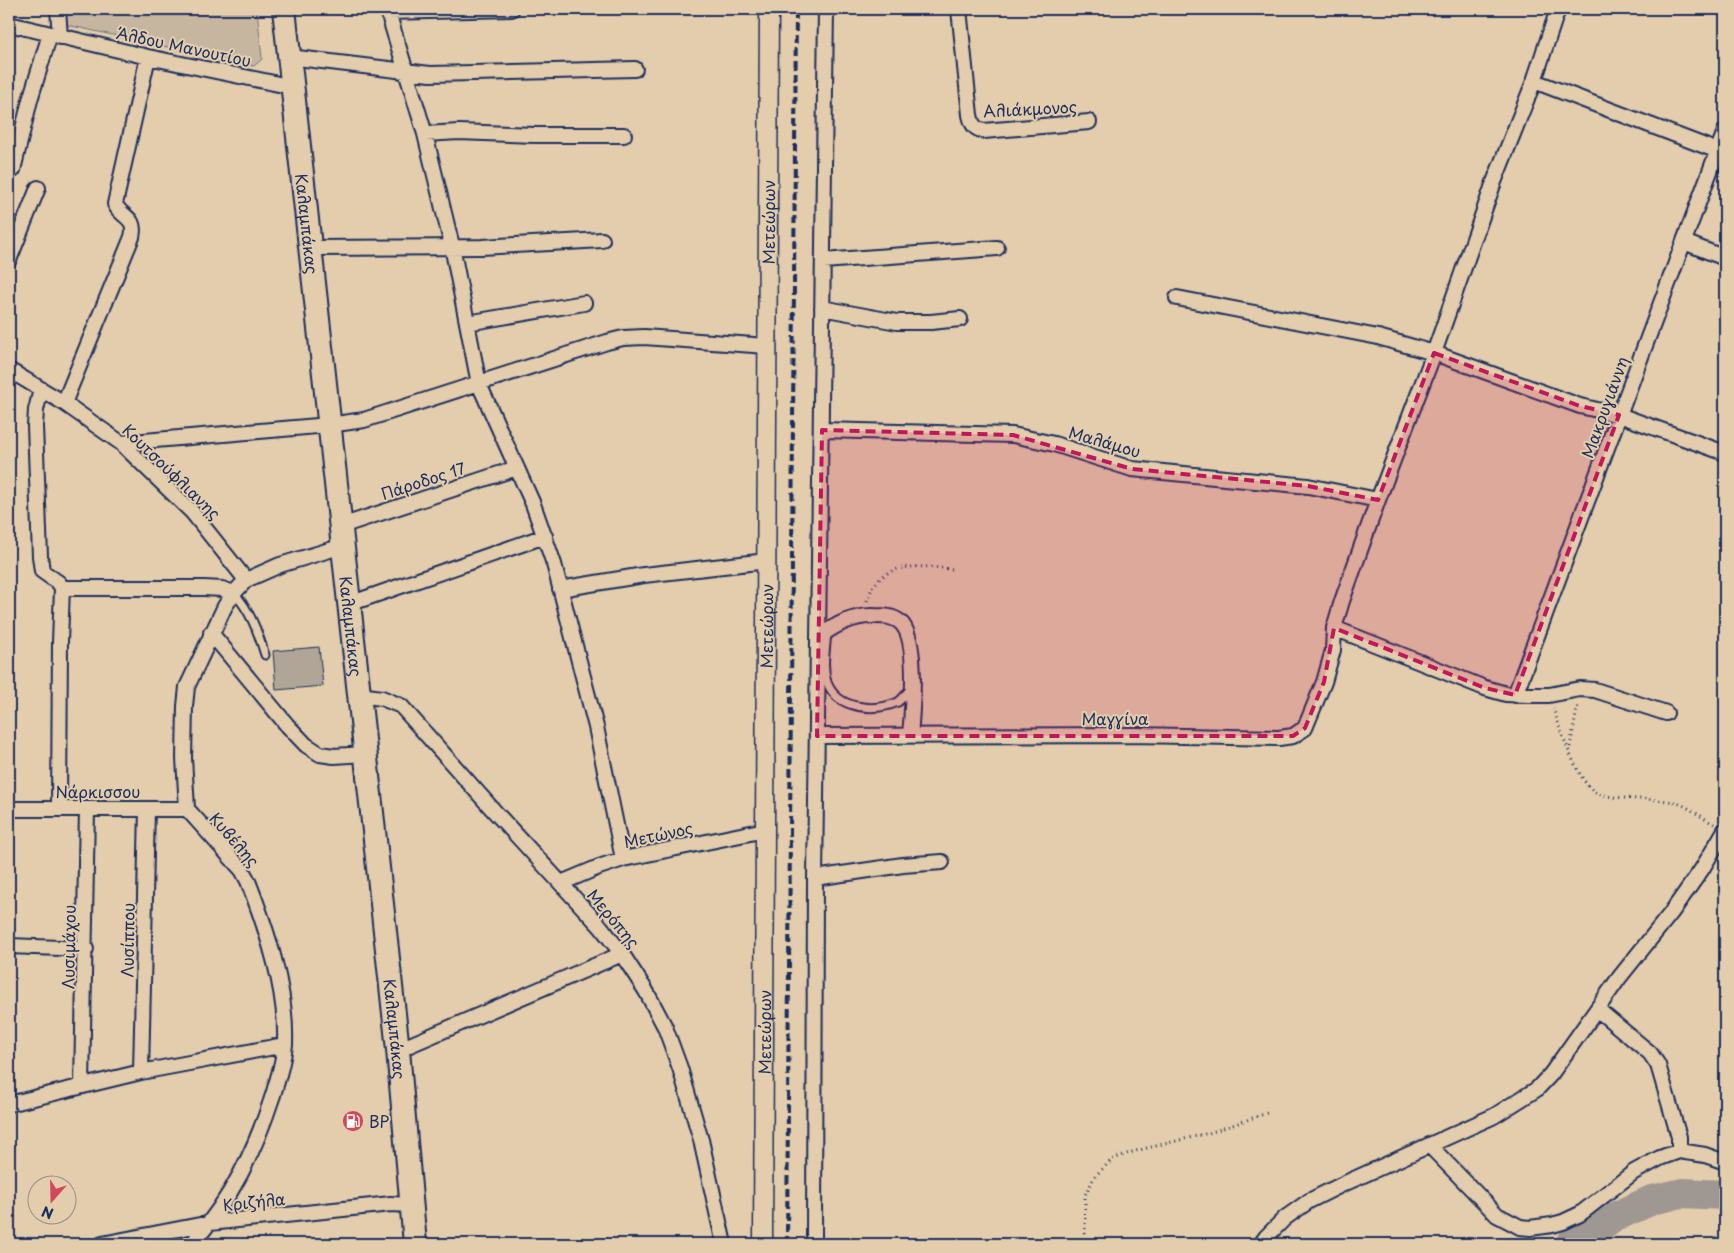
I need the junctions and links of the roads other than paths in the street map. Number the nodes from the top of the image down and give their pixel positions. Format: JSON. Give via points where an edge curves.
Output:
{"nodes":[{"id":1,"x":58,"y":9,"type":"edge"},
{"id":2,"x":284,"y":9,"type":"edge"},
{"id":3,"x":512,"y":9,"type":"edge"},
{"id":4,"x":769,"y":9,"type":"edge"},
{"id":5,"x":826,"y":9,"type":"edge"},
{"id":6,"x":959,"y":9,"type":"edge"},
{"id":7,"x":1558,"y":9,"type":"edge"},
{"id":8,"x":387,"y":10,"type":"edge"},
{"id":9,"x":9,"y":24,"type":"edge"},
{"id":10,"x":55,"y":36,"type":"junction"},
{"id":11,"x":148,"y":57,"type":"junction"},
{"id":12,"x":289,"y":57,"type":"junction"},
{"id":13,"x":634,"y":69,"type":"dead end"},
{"id":14,"x":404,"y":70,"type":"junction"},
{"id":15,"x":1534,"y":81,"type":"junction"},
{"id":16,"x":293,"y":87,"type":"junction"},
{"id":17,"x":1089,"y":122,"type":"dead end"},
{"id":18,"x":1725,"y":131,"type":"edge"},
{"id":19,"x":426,"y":134,"type":"junction"},
{"id":20,"x":624,"y":135,"type":"dead end"},
{"id":21,"x":1718,"y":151,"type":"junction"},
{"id":22,"x":13,"y":170,"type":"dead end"},
{"id":23,"x":38,"y":188,"type":"dead end"},
{"id":24,"x":602,"y":240,"type":"dead end"},
{"id":25,"x":1684,"y":242,"type":"junction"},
{"id":26,"x":452,"y":246,"type":"junction"},
{"id":27,"x":311,"y":248,"type":"junction"},
{"id":28,"x":997,"y":248,"type":"dead end"},
{"id":29,"x":1725,"y":258,"type":"edge"},
{"id":30,"x":9,"y":260,"type":"edge"},
{"id":31,"x":824,"y":261,"type":"junction"},
{"id":32,"x":1177,"y":298,"type":"dead end"},
{"id":33,"x":584,"y":303,"type":"dead end"},
{"id":34,"x":822,"y":308,"type":"junction"},
{"id":35,"x":960,"y":319,"type":"dead end"},
{"id":36,"x":467,"y":322,"type":"junction"},
{"id":37,"x":768,"y":346,"type":"junction"},
{"id":38,"x":1434,"y":352,"type":"junction"},
{"id":39,"x":9,"y":370,"type":"edge"},
{"id":40,"x":479,"y":384,"type":"junction"},
{"id":41,"x":41,"y":389,"type":"junction"},
{"id":42,"x":64,"y":404,"type":"junction"},
{"id":43,"x":1620,"y":415,"type":"junction"},
{"id":44,"x":329,"y":425,"type":"junction"},
{"id":45,"x":822,"y":430,"type":"junction"},
{"id":46,"x":122,"y":443,"type":"junction"},
{"id":47,"x":1725,"y":453,"type":"edge"},
{"id":48,"x":517,"y":468,"type":"junction"},
{"id":49,"x":1378,"y":500,"type":"junction"},
{"id":50,"x":342,"y":536,"type":"junction"},
{"id":51,"x":545,"y":536,"type":"junction"},
{"id":52,"x":766,"y":561,"type":"junction"},
{"id":53,"x":246,"y":580,"type":"junction"},
{"id":54,"x":62,"y":588,"type":"junction"},
{"id":55,"x":560,"y":589,"type":"junction"},
{"id":56,"x":234,"y":593,"type":"junction"},
{"id":57,"x":349,"y":604,"type":"junction"},
{"id":58,"x":1334,"y":628,"type":"junction"},
{"id":59,"x":211,"y":633,"type":"junction"},
{"id":60,"x":822,"y":635,"type":"junction"},
{"id":61,"x":265,"y":654,"type":"dead end"},
{"id":62,"x":821,"y":663,"type":"junction"},
{"id":63,"x":913,"y":684,"type":"junction"},
{"id":64,"x":1515,"y":694,"type":"junction"},
{"id":65,"x":359,"y":695,"type":"junction"},
{"id":66,"x":1666,"y":713,"type":"dead end"},
{"id":67,"x":817,"y":736,"type":"junction"},
{"id":68,"x":910,"y":736,"type":"junction"},
{"id":69,"x":365,"y":754,"type":"junction"},
{"id":70,"x":9,"y":809,"type":"edge"},
{"id":71,"x":59,"y":809,"type":"junction"},
{"id":72,"x":87,"y":809,"type":"junction"},
{"id":73,"x":147,"y":809,"type":"junction"},
{"id":74,"x":188,"y":809,"type":"junction"},
{"id":75,"x":1721,"y":828,"type":"edge"},
{"id":76,"x":765,"y":830,"type":"junction"},
{"id":77,"x":623,"y":859,"type":"junction"},
{"id":78,"x":942,"y":862,"type":"dead end"},
{"id":79,"x":815,"y":878,"type":"junction"},
{"id":80,"x":561,"y":883,"type":"junction"},
{"id":81,"x":9,"y":946,"type":"edge"},
{"id":82,"x":86,"y":949,"type":"junction"},
{"id":83,"x":622,"y":954,"type":"junction"},
{"id":84,"x":1597,"y":1009,"type":"junction"},
{"id":85,"x":285,"y":1045,"type":"junction"},
{"id":86,"x":398,"y":1050,"type":"junction"},
{"id":87,"x":142,"y":1072,"type":"junction"},
{"id":88,"x":82,"y":1086,"type":"junction"},
{"id":89,"x":9,"y":1104,"type":"edge"},
{"id":90,"x":1430,"y":1146,"type":"junction"},
{"id":91,"x":1679,"y":1151,"type":"junction"},
{"id":92,"x":1725,"y":1162,"type":"edge"},
{"id":93,"x":411,"y":1205,"type":"junction"},
{"id":94,"x":210,"y":1224,"type":"junction"},
{"id":95,"x":102,"y":1244,"type":"edge"},
{"id":96,"x":192,"y":1244,"type":"edge"},
{"id":97,"x":415,"y":1244,"type":"edge"},
{"id":98,"x":724,"y":1244,"type":"edge"},
{"id":99,"x":763,"y":1244,"type":"edge"},
{"id":100,"x":814,"y":1244,"type":"edge"},
{"id":101,"x":1261,"y":1244,"type":"edge"}],
"edges":[{"from":1,"to":10,"type":"street"},
{"from":2,"to":12,"type":"main road","name":"Καλαμπάκας"},
{"from":3,"to":8,"type":"street"},
{"from":4,"to":37,"type":"street","name":"Μετεώρων"},
{"from":5,"to":31,"type":"street"},
{"from":6,"to":17,"type":"street","name":"Αλιάκμονος","via":[[970,115],[975,128],[984,131]]},
{"from":7,"to":15,"type":"street"},
{"from":8,"to":14,"type":"street"},
{"from":9,"to":10,"type":"street","name":"Άλδου Μανουτίου"},
{"from":10,"to":11,"type":"street","name":"Άλδου Μανουτίου"},
{"from":10,"to":22,"type":"street","via":[[30,100]]},
{"from":11,"to":16,"type":"street","name":"Άλδου Μανουτίου"},
{"from":11,"to":42,"type":"street","via":[[115,204],[133,224],[132,237]]},
{"from":12,"to":14,"type":"street"},
{"from":12,"to":16,"type":"main road","name":"Καλαμπάκας"},
{"from":13,"to":14,"type":"street","via":[[439,74]]},
{"from":14,"to":19,"type":"street"},
{"from":15,"to":21,"type":"street"},
{"from":15,"to":38,"type":"street","via":[[1494,182]]},
{"from":16,"to":27,"type":"main road","name":"Καλαμπάκας"},
{"from":18,"to":21,"type":"street","name":"Μακρυγιάννη"},
{"from":19,"to":20,"type":"street"},
{"from":19,"to":26,"type":"street"},
{"from":21,"to":25,"type":"street","name":"Μακρυγιάννη"},
{"from":23,"to":30,"type":"street"},
{"from":24,"to":26,"type":"street"},
{"from":25,"to":29,"type":"street"},
{"from":25,"to":43,"type":"street","name":"Μακρυγιάννη"},
{"from":26,"to":27,"type":"street"},
{"from":26,"to":36,"type":"street"},
{"from":27,"to":44,"type":"main road","name":"Καλαμπάκας"},
{"from":28,"to":31,"type":"street"},
{"from":31,"to":34,"type":"street"},
{"from":32,"to":38,"type":"street","via":[[1352,331]]},
{"from":33,"to":36,"type":"street"},
{"from":34,"to":35,"type":"street","via":[[897,322]]},
{"from":34,"to":45,"type":"street"},
{"from":36,"to":40,"type":"street"},
{"from":37,"to":40,"type":"street","via":[[623,338]]},
{"from":37,"to":52,"type":"street","name":"Μετεώρων"},
{"from":38,"to":43,"type":"street","via":[[1580,406]]},
{"from":38,"to":49,"type":"street"},
{"from":39,"to":41,"type":"street","name":"Κουτσούφλιανης"},
{"from":40,"to":44,"type":"street","via":[[364,420]]},
{"from":40,"to":48,"type":"street"},
{"from":41,"to":42,"type":"street","name":"Κουτσούφλιανης"},
{"from":41,"to":54,"type":"street","via":[[35,426],[40,556],[42,571]]},
{"from":42,"to":46,"type":"street","name":"Κουτσούφλιανης"},
{"from":43,"to":47,"type":"street"},
{"from":43,"to":64,"type":"street","name":"Μακρυγιάννη"},
{"from":44,"to":46,"type":"street"},
{"from":44,"to":50,"type":"main road","name":"Καλαμπάκας"},
{"from":45,"to":49,"type":"street","name":"Μαλάμου","via":[[1013,435],[1054,444],[1132,469],[1308,486]]},
{"from":45,"to":60,"type":"street"},
{"from":46,"to":53,"type":"street","name":"Κουτσούφλιανης","via":[[192,512]]},
{"from":48,"to":50,"type":"street","name":"Πάροδος 17","via":[[362,517]]},
{"from":48,"to":51,"type":"street"},
{"from":49,"to":58,"type":"street"},
{"from":50,"to":53,"type":"street","name":"Κυβέλης"},
{"from":50,"to":57,"type":"main road","name":"Καλαμπάκας"},
{"from":51,"to":55,"type":"street"},
{"from":51,"to":57,"type":"street"},
{"from":52,"to":55,"type":"street","via":[[644,575]]},
{"from":52,"to":76,"type":"street","name":"Μετεώρων"},
{"from":53,"to":56,"type":"street","name":"Κυβέλης"},
{"from":54,"to":56,"type":"street","via":[[204,588]]},
{"from":54,"to":71,"type":"street"},
{"from":55,"to":77,"type":"street","via":[[596,726]]},
{"from":56,"to":59,"type":"street","name":"Κυβέλης"},
{"from":56,"to":61,"type":"lane","via":[[250,615]]},
{"from":57,"to":65,"type":"main road","name":"Καλαμπάκας"},
{"from":58,"to":64,"type":"street","via":[[1485,688]]},
{"from":58,"to":68,"type":"street","name":"Μαγγίνα","via":[[1333,650],[1324,682],[1305,728],[1293,736]]},
{"from":59,"to":69,"type":"street","via":[[306,745],[320,754]]},
{"from":59,"to":74,"type":"street","name":"Κυβέλης","via":[[185,695],[184,758]]},
{"from":60,"to":62,"type":"street"},
{"from":60,"to":63,"type":"street","via":[[854,617],[890,617],[901,623],[908,633]]},
{"from":62,"to":63,"type":"lane","via":[[835,694],[844,702],[859,707],[880,707],[900,701]]},
{"from":62,"to":67,"type":"street"},
{"from":63,"to":68,"type":"street"},
{"from":64,"to":66,"type":"street","via":[[1549,695],[1580,689],[1595,690]]},
{"from":65,"to":69,"type":"main road","name":"Καλαμπάκας"},
{"from":65,"to":80,"type":"street","name":"Μερόπης","via":[[382,698],[401,706]]},
{"from":67,"to":68,"type":"street","name":"Μαγγίνα"},
{"from":67,"to":79,"type":"street"},
{"from":69,"to":86,"type":"main road","name":"Καλαμπάκας"},
{"from":70,"to":71,"type":"street","name":"Νάρκισσου"},
{"from":71,"to":72,"type":"street","name":"Νάρκισσου"},
{"from":72,"to":73,"type":"street","name":"Νάρκισσου"},
{"from":72,"to":82,"type":"street","name":"Λυσιμάχου"},
{"from":73,"to":74,"type":"street","name":"Νάρκισσου"},
{"from":73,"to":87,"type":"street","name":"Λυσίππου"},
{"from":74,"to":85,"type":"street","name":"Κυβέλης","via":[[248,881],[273,957]]},
{"from":75,"to":84,"type":"street","via":[[1702,869]]},
{"from":76,"to":77,"type":"street","name":"Μετώνος"},
{"from":76,"to":99,"type":"street","name":"Μετεώρων"},
{"from":77,"to":80,"type":"street","name":"Μετώνος"},
{"from":78,"to":79,"type":"street"},
{"from":79,"to":100,"type":"street"},
{"from":80,"to":83,"type":"street","name":"Μερόπης"},
{"from":81,"to":82,"type":"street"},
{"from":82,"to":88,"type":"street","name":"Λυσιμάχου"},
{"from":83,"to":86,"type":"street"},
{"from":83,"to":98,"type":"street","name":"Μερόπης","via":[[656,1008],[672,1046],[701,1140]]},
{"from":84,"to":90,"type":"street","via":[[1537,1089],[1494,1116]]},
{"from":84,"to":91,"type":"street","via":[[1650,1053],[1658,1065]]},
{"from":85,"to":87,"type":"street"},
{"from":85,"to":94,"type":"street","name":"Κυβέλης","via":[[278,1079],[252,1151],[234,1188]]},
{"from":86,"to":93,"type":"main road","name":"Καλαμπάκας"},
{"from":87,"to":88,"type":"street"},
{"from":88,"to":89,"type":"street"},
{"from":90,"to":91,"type":"street","via":[[1497,1215],[1520,1227],[1530,1228],[1563,1222],[1580,1214],[1634,1172]]},
{"from":90,"to":101,"type":"street","via":[[1309,1201],[1280,1222]]},
{"from":91,"to":92,"type":"street"},
{"from":93,"to":94,"type":"street","name":"Κριζήλα","via":[[392,1204]]},
{"from":93,"to":97,"type":"main road","name":"Καλαμπάκας"},
{"from":94,"to":95,"type":"street","name":"Κριζήλα"},
{"from":94,"to":96,"type":"street","name":"Κυβέλης"}]}
